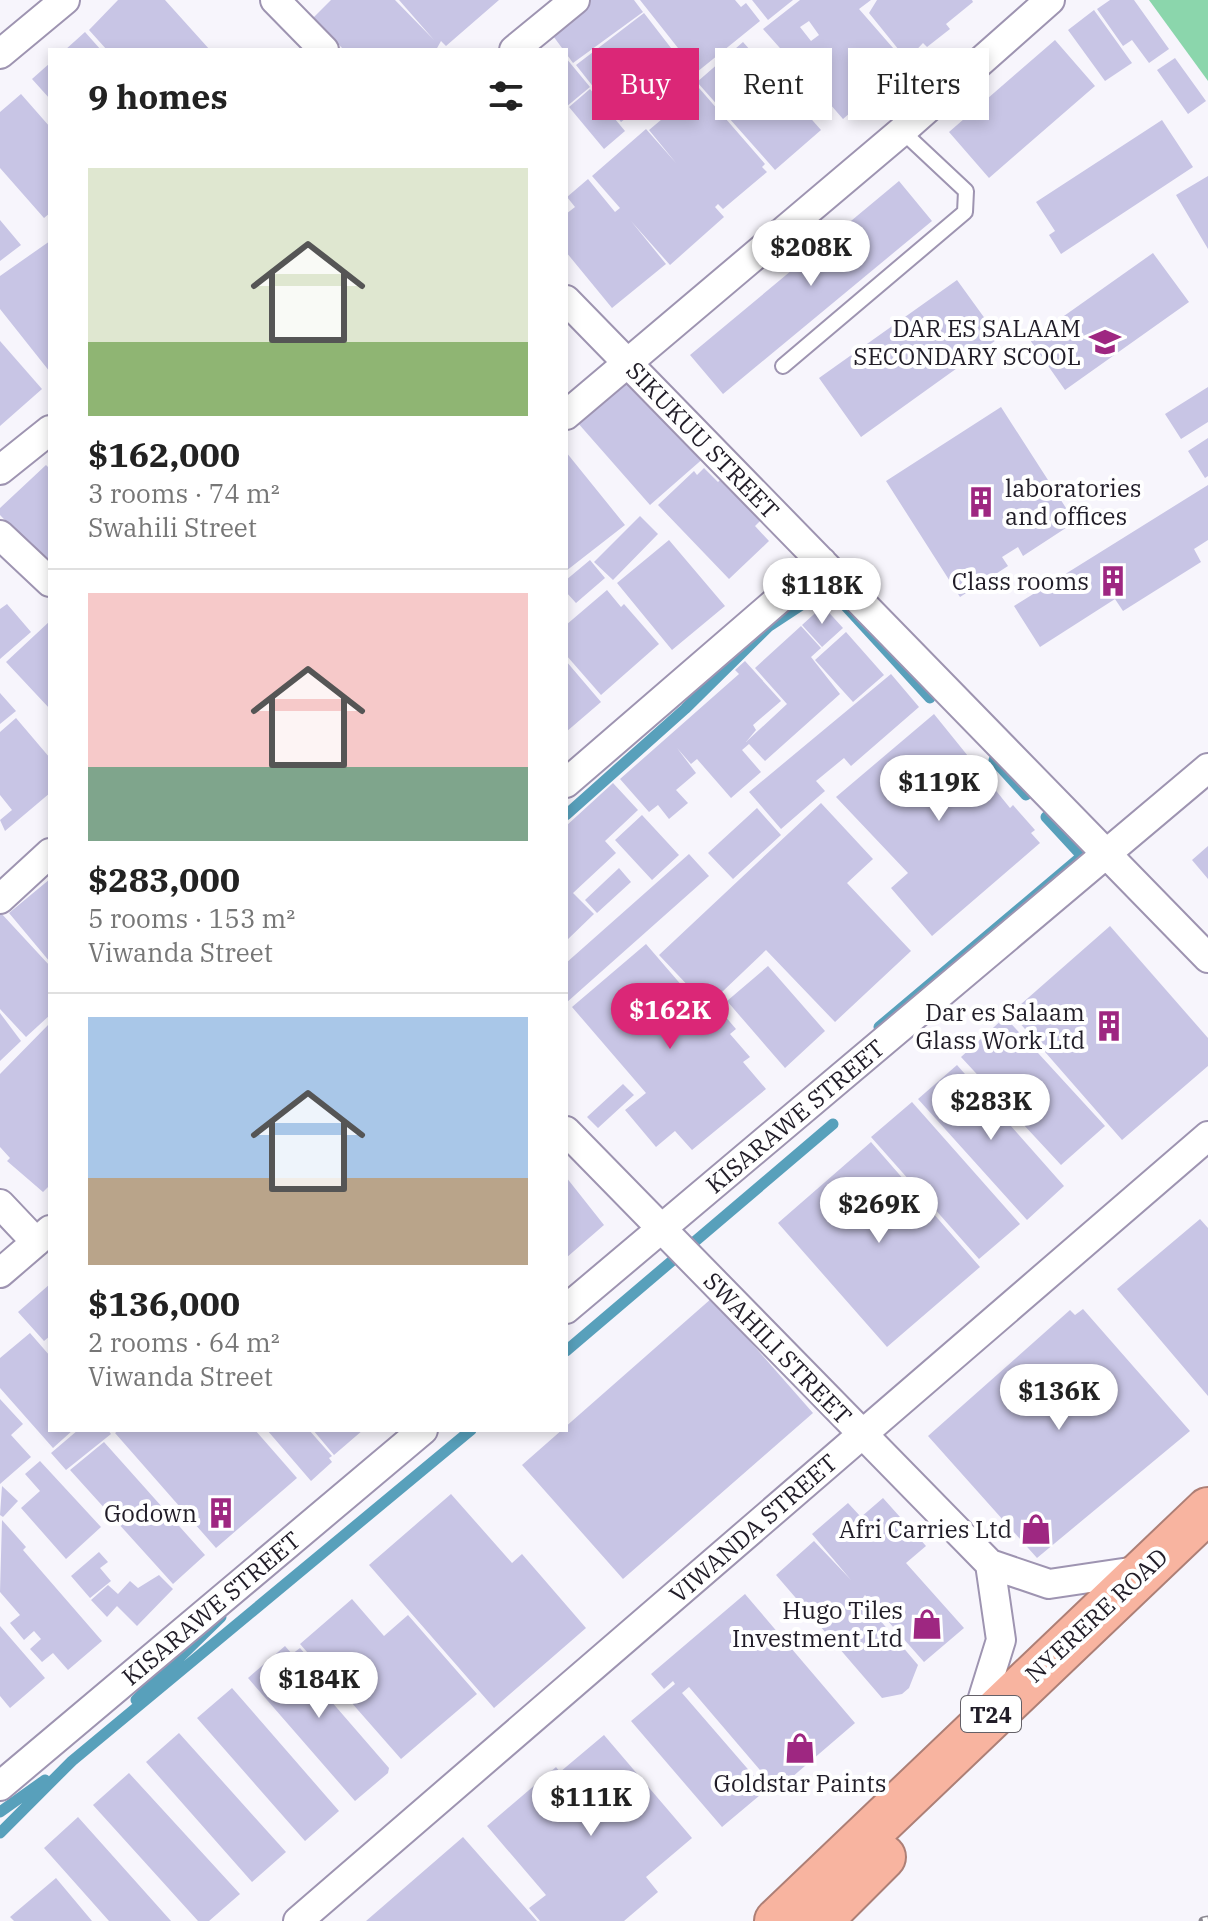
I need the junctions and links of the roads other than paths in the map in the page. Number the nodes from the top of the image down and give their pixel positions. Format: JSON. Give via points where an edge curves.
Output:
{"nodes":[{"id":1,"x":65,"y":0,"type":"edge"},
{"id":2,"x":275,"y":0,"type":"edge"},
{"id":3,"x":575,"y":0,"type":"edge"},
{"id":4,"x":1050,"y":0,"type":"edge"},
{"id":5,"x":322,"y":48,"type":"edge"},
{"id":6,"x":516,"y":48,"type":"edge"},
{"id":7,"x":0,"y":54,"type":"edge"},
{"id":8,"x":902,"y":131,"type":"junction"},
{"id":9,"x":568,"y":302,"type":"edge"},
{"id":10,"x":628,"y":364,"type":"junction"},
{"id":11,"x":783,"y":366,"type":"dead end"},
{"id":12,"x":568,"y":413,"type":"edge"},
{"id":13,"x":48,"y":432,"type":"edge"},
{"id":14,"x":0,"y":470,"type":"edge"},
{"id":15,"x":0,"y":535,"type":"edge"},
{"id":16,"x":822,"y":562,"type":"junction"},
{"id":17,"x":48,"y":580,"type":"edge"},
{"id":18,"x":1208,"y":768,"type":"edge"},
{"id":19,"x":568,"y":781,"type":"edge"},
{"id":20,"x":1106,"y":854,"type":"junction"},
{"id":21,"x":48,"y":855,"type":"edge"},
{"id":22,"x":0,"y":899,"type":"edge"},
{"id":23,"x":1208,"y":958,"type":"edge"},
{"id":24,"x":568,"y":1133,"type":"edge"},
{"id":25,"x":1208,"y":1136,"type":"edge"},
{"id":26,"x":0,"y":1204,"type":"edge"},
{"id":27,"x":662,"y":1229,"type":"junction"},
{"id":28,"x":43,"y":1236,"type":"edge"},
{"id":29,"x":0,"y":1273,"type":"edge"},
{"id":30,"x":568,"y":1307,"type":"edge"},
{"id":31,"x":421,"y":1432,"type":"edge"},
{"id":32,"x":862,"y":1433,"type":"junction"},
{"id":33,"x":1208,"y":1510,"type":"edge"},
{"id":34,"x":1208,"y":1552,"type":"edge"},
{"id":35,"x":990,"y":1564,"type":"junction"},
{"id":36,"x":1143,"y":1570,"type":"junction"},
{"id":37,"x":972,"y":1732,"type":"junction"},
{"id":38,"x":0,"y":1786,"type":"edge"},
{"id":39,"x":298,"y":1921,"type":"edge"},
{"id":40,"x":777,"y":1921,"type":"edge"},
{"id":41,"x":819,"y":1921,"type":"edge"}],
"edges":[{"from":1,"to":7,"type":"street"},
{"from":2,"to":5,"type":"street"},
{"from":3,"to":6,"type":"street"},
{"from":4,"to":8,"type":"street"},
{"from":8,"to":10,"type":"street"},
{"from":8,"to":11,"type":"lane","via":[[966,191],[965,212]]},
{"from":9,"to":10,"type":"street","name":"SIKUKUU STREET"},
{"from":10,"to":12,"type":"street"},
{"from":10,"to":16,"type":"street","name":"SIKUKUU STREET"},
{"from":13,"to":14,"type":"street"},
{"from":15,"to":17,"type":"street"},
{"from":16,"to":19,"type":"street"},
{"from":16,"to":20,"type":"street","name":"SIKUKUU STREET"},
{"from":18,"to":20,"type":"street","name":"KISARAWE STREET"},
{"from":20,"to":23,"type":"street","name":"SIKUKUU STREET"},
{"from":20,"to":27,"type":"street","name":"KISARAWE STREET"},
{"from":21,"to":22,"type":"street"},
{"from":24,"to":27,"type":"street","name":"SWAHILI STREET"},
{"from":25,"to":32,"type":"street","name":"VIWANDA STREET"},
{"from":26,"to":28,"type":"street"},
{"from":27,"to":30,"type":"street","name":"KISARAWE STREET"},
{"from":27,"to":32,"type":"street","name":"SWAHILI STREET"},
{"from":28,"to":29,"type":"street"},
{"from":31,"to":38,"type":"street","name":"KISARAWE STREET"},
{"from":32,"to":35,"type":"street","name":"SWAHILI STREET"},
{"from":32,"to":39,"type":"street","name":"VIWANDA STREET"},
{"from":33,"to":36,"type":"highway","name":"NYERERE ROAD","number":"T24"},
{"from":34,"to":41,"type":"highway","name":"NYERERE ROAD","number":"T24","via":[[914,1825]]},
{"from":35,"to":36,"type":"street","name":"SWAHILI STREET","via":[[1049,1584]]},
{"from":35,"to":37,"type":"street","via":[[1001,1640]]},
{"from":36,"to":37,"type":"highway","name":"NYERERE ROAD","number":"T24"},
{"from":37,"to":40,"type":"highway","name":"NYERERE ROAD","number":"T24"}]}
